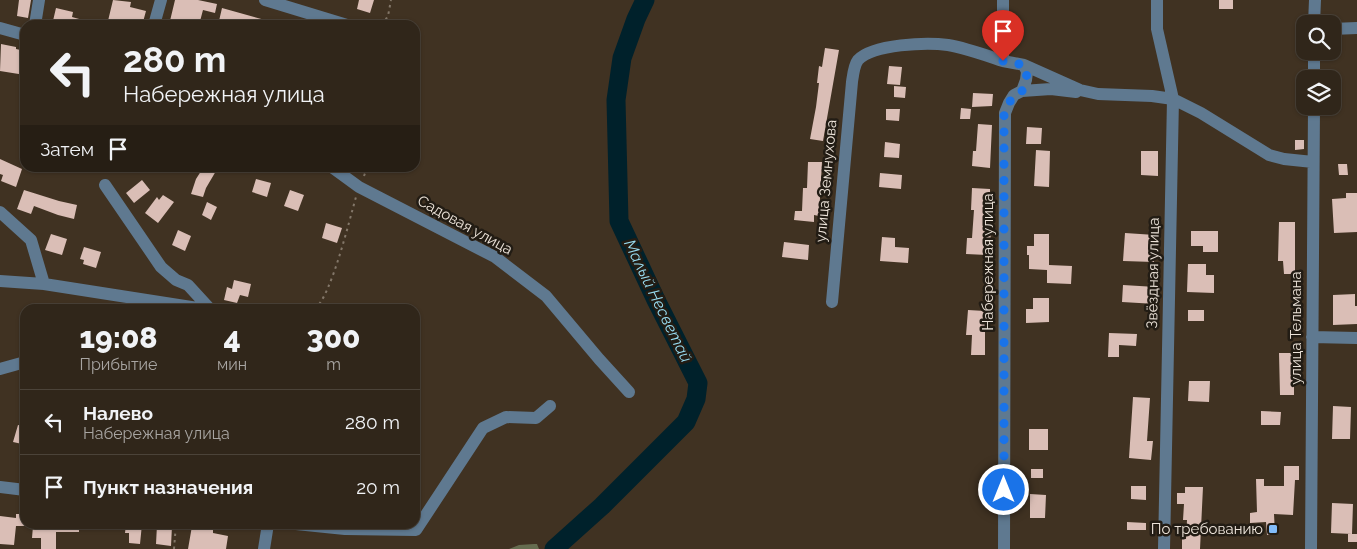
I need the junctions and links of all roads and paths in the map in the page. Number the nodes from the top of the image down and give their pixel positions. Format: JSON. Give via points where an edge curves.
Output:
{"nodes":[{"id":1,"x":39,"y":0,"type":"edge"},
{"id":2,"x":161,"y":0,"type":"edge"},
{"id":3,"x":265,"y":0,"type":"edge"},
{"id":4,"x":391,"y":0,"type":"edge"},
{"id":5,"x":1003,"y":0,"type":"edge"},
{"id":6,"x":1157,"y":0,"type":"edge"},
{"id":7,"x":1315,"y":0,"type":"edge"},
{"id":8,"x":1314,"y":15,"type":"edge"},
{"id":9,"x":36,"y":20,"type":"edge"},
{"id":10,"x":155,"y":20,"type":"edge"},
{"id":11,"x":331,"y":20,"type":"edge"},
{"id":12,"x":385,"y":20,"type":"edge"},
{"id":13,"x":0,"y":28,"type":"edge"},
{"id":14,"x":1357,"y":28,"type":"edge"},
{"id":15,"x":1341,"y":29,"type":"edge"},
{"id":16,"x":20,"y":34,"type":"edge"},
{"id":17,"x":1003,"y":61,"type":"junction"},
{"id":18,"x":1024,"y":65,"type":"junction"},
{"id":19,"x":1022,"y":91,"type":"junction"},
{"id":20,"x":1098,"y":94,"type":"junction"},
{"id":21,"x":1173,"y":99,"type":"junction"},
{"id":22,"x":1314,"y":115,"type":"edge"},
{"id":23,"x":1313,"y":162,"type":"junction"},
{"id":24,"x":338,"y":172,"type":"edge"},
{"id":25,"x":105,"y":185,"type":"dead end"},
{"id":26,"x":359,"y":187,"type":"junction"},
{"id":27,"x":0,"y":212,"type":"edge"},
{"id":28,"x":0,"y":281,"type":"edge"},
{"id":29,"x":44,"y":284,"type":"junction"},
{"id":30,"x":832,"y":302,"type":"dead end"},
{"id":31,"x":172,"y":304,"type":"edge"},
{"id":32,"x":205,"y":304,"type":"edge"},
{"id":33,"x":318,"y":304,"type":"edge"},
{"id":34,"x":1312,"y":337,"type":"junction"},
{"id":35,"x":1357,"y":338,"type":"edge"},
{"id":36,"x":20,"y":363,"type":"edge"},
{"id":37,"x":0,"y":369,"type":"edge"},
{"id":38,"x":629,"y":392,"type":"dead end"},
{"id":39,"x":550,"y":406,"type":"dead end"},
{"id":40,"x":0,"y":487,"type":"edge"},
{"id":41,"x":20,"y":489,"type":"edge"},
{"id":42,"x":420,"y":524,"type":"edge"},
{"id":43,"x":176,"y":529,"type":"edge"},
{"id":44,"x":267,"y":529,"type":"edge"},
{"id":45,"x":345,"y":529,"type":"edge"},
{"id":46,"x":417,"y":529,"type":"edge"},
{"id":47,"x":174,"y":549,"type":"edge"},
{"id":48,"x":264,"y":549,"type":"edge"},
{"id":49,"x":1004,"y":549,"type":"edge"},
{"id":50,"x":1164,"y":549,"type":"edge"},
{"id":51,"x":1311,"y":549,"type":"edge"}],
"edges":[{"from":1,"to":9,"type":"street"},
{"from":2,"to":10,"type":"street"},
{"from":3,"to":11,"type":"street"},
{"from":4,"to":12,"type":"path"},
{"from":5,"to":17,"type":"street"},
{"from":6,"to":21,"type":"street","name":"Звёздная улица","via":[[1157,29]]},
{"from":7,"to":8,"type":"street"},
{"from":13,"to":16,"type":"street"},
{"from":14,"to":15,"type":"street"},
{"from":17,"to":18,"type":"street"},
{"from":17,"to":30,"type":"street","name":"улица Земнухова","via":[[947,45],[925,44],[879,49],[859,59],[852,82]]},
{"from":18,"to":19,"type":"street","via":[[1027,72]]},
{"from":18,"to":20,"type":"street","via":[[1080,90]]},
{"from":19,"to":20,"type":"street","via":[[1051,89]]},
{"from":19,"to":49,"type":"street","name":"Набережная улица","via":[[1014,95],[1004,113]]},
{"from":20,"to":21,"type":"street"},
{"from":21,"to":23,"type":"street","via":[[1269,155]]},
{"from":21,"to":50,"type":"street","name":"Звёздная улица"},
{"from":22,"to":23,"type":"street","name":"улица Тельмана"},
{"from":23,"to":34,"type":"street","name":"улица Тельмана"},
{"from":24,"to":26,"type":"street","name":"Садовая улица"},
{"from":25,"to":32,"type":"street","via":[[161,267],[188,285]]},
{"from":26,"to":33,"type":"path","via":[[330,285]]},
{"from":26,"to":38,"type":"street","name":"Садовая улица","via":[[495,257],[546,296]]},
{"from":27,"to":29,"type":"street","via":[[31,240]]},
{"from":28,"to":29,"type":"street"},
{"from":29,"to":31,"type":"street"},
{"from":34,"to":35,"type":"street"},
{"from":34,"to":51,"type":"street","name":"улица Тельмана"},
{"from":36,"to":37,"type":"street"},
{"from":39,"to":42,"type":"street","via":[[536,418],[506,417],[483,428]]},
{"from":40,"to":41,"type":"street"},
{"from":43,"to":47,"type":"path"},
{"from":44,"to":48,"type":"street"},
{"from":45,"to":46,"type":"street"}]}
